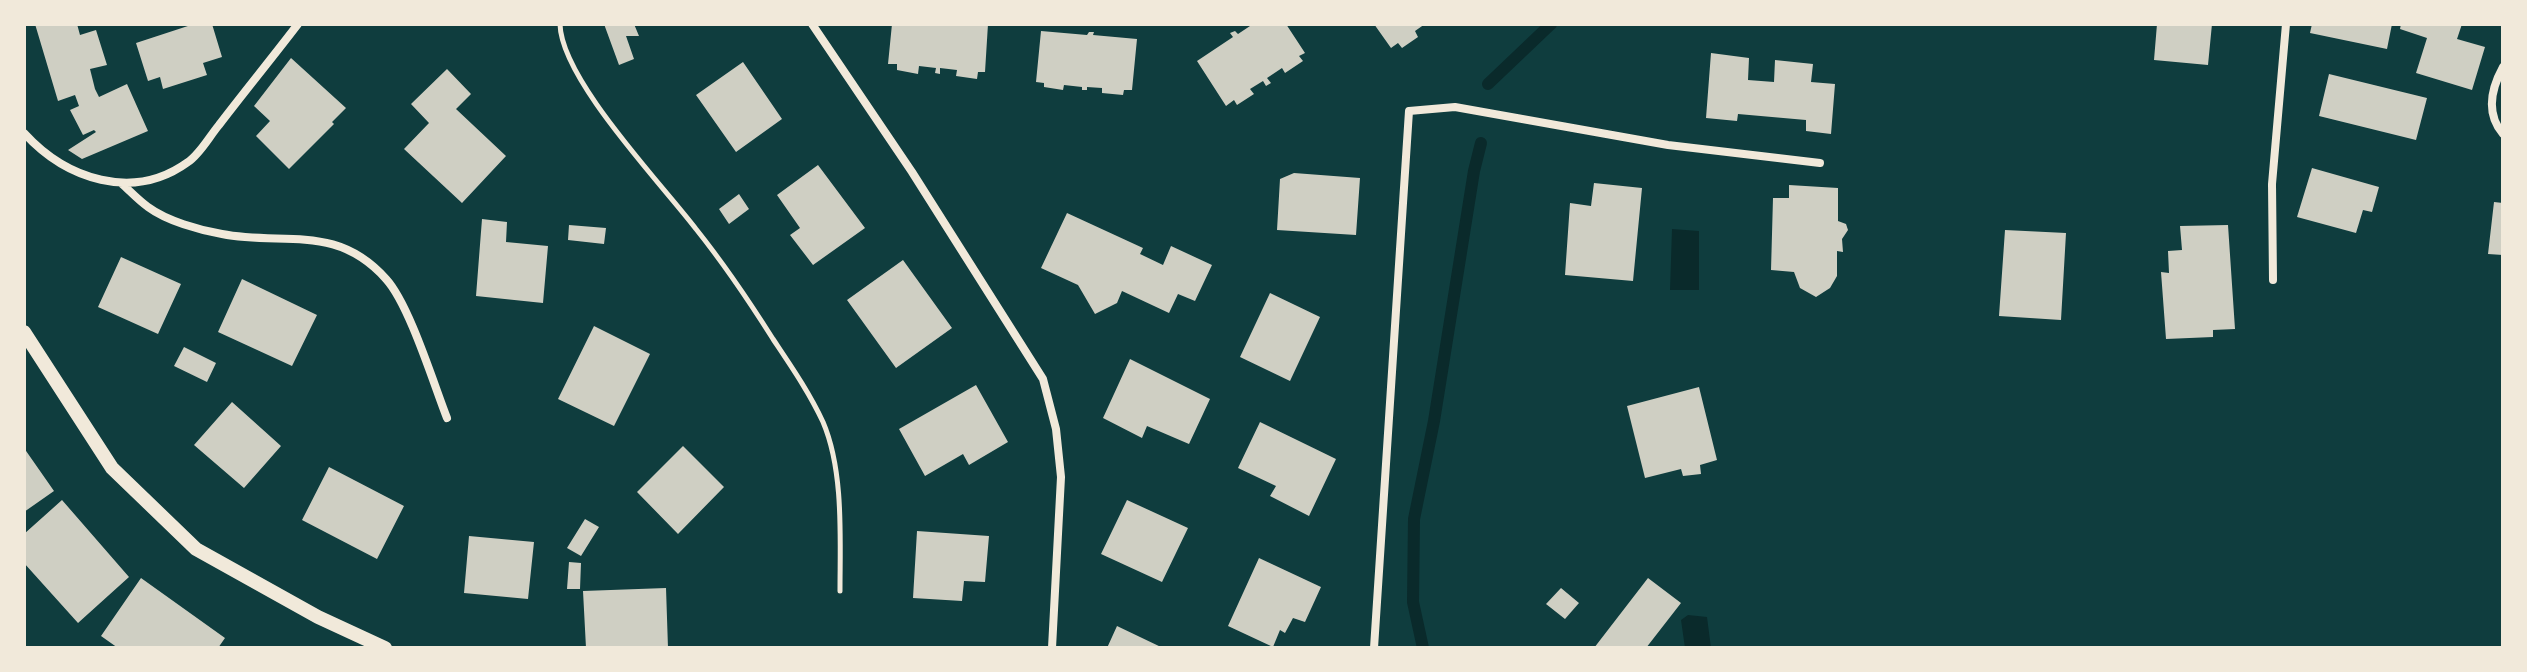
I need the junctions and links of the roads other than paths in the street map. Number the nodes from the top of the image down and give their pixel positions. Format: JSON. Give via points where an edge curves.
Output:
{"nodes":[{"id":1,"x":298,"y":24,"type":"edge"},
{"id":2,"x":812,"y":24,"type":"edge"},
{"id":3,"x":2286,"y":24,"type":"edge"},
{"id":4,"x":2503,"y":67,"type":"edge"},
{"id":5,"x":24,"y":133,"type":"edge"},
{"id":6,"x":2503,"y":134,"type":"edge"},
{"id":7,"x":1820,"y":163,"type":"dead end"},
{"id":8,"x":121,"y":183,"type":"junction"},
{"id":9,"x":2273,"y":280,"type":"dead end"},
{"id":10,"x":24,"y":332,"type":"edge"},
{"id":11,"x":447,"y":418,"type":"dead end"},
{"id":12,"x":385,"y":648,"type":"edge"},
{"id":13,"x":1052,"y":648,"type":"edge"},
{"id":14,"x":1374,"y":648,"type":"edge"}],
"edges":[{"from":1,"to":8,"type":"street","via":[[190,161],[158,180]]},
{"from":2,"to":13,"type":"street","via":[[1043,379],[1061,477]]},
{"from":3,"to":9,"type":"street","via":[[2272,184]]},
{"from":4,"to":6,"type":"street","via":[[2492,117]]},
{"from":5,"to":8,"type":"street","via":[[56,161],[88,178]]},
{"from":7,"to":14,"type":"street","via":[[1668,145],[1455,107],[1409,111]]},
{"from":8,"to":11,"type":"street","via":[[150,209],[182,223],[223,235],[319,240],[367,261],[388,280],[401,302]]},
{"from":10,"to":12,"type":"street","via":[[112,468],[196,549]]}]}
